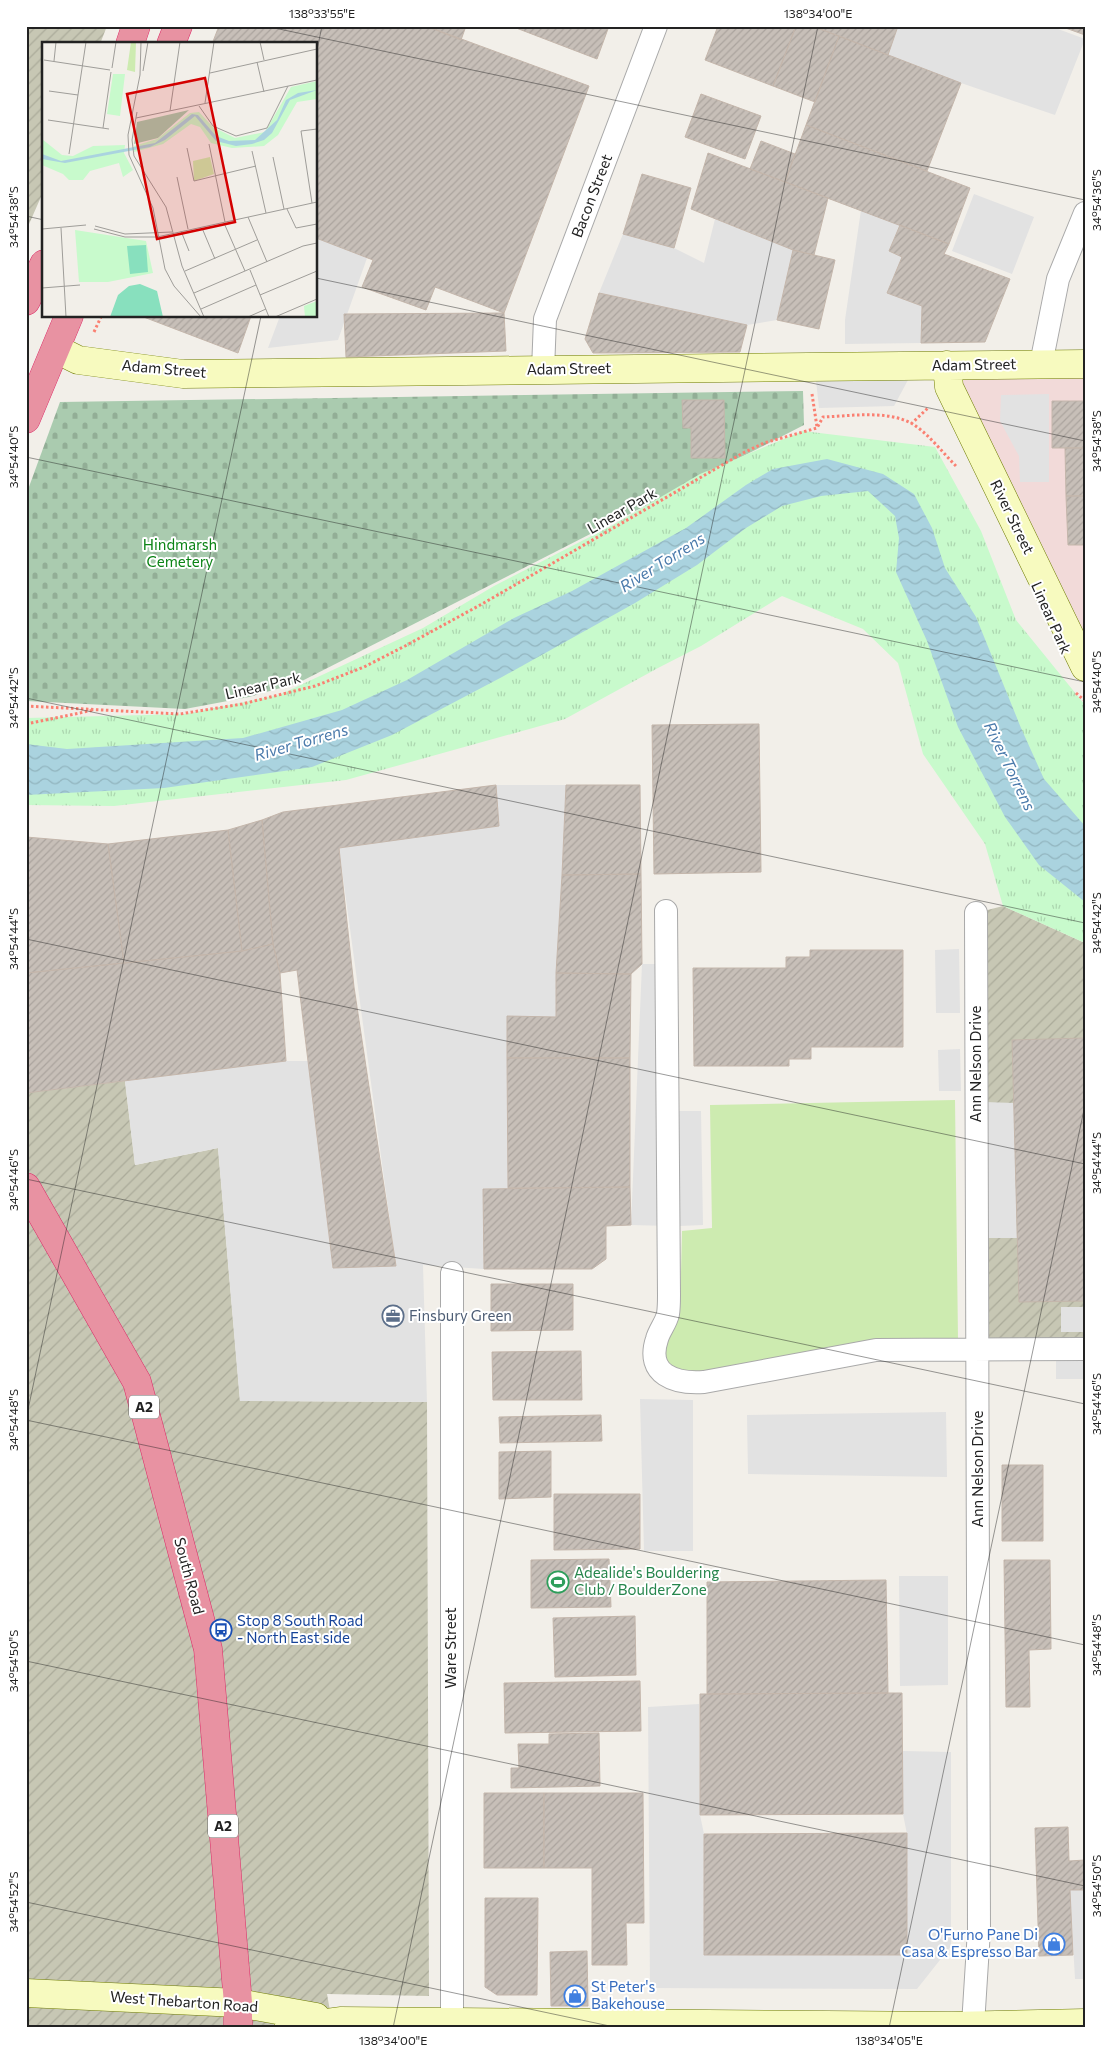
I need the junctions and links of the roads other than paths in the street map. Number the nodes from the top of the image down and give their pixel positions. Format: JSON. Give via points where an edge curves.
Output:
{"nodes":[{"id":1,"x":136,"y":26,"type":"edge"},
{"id":2,"x":178,"y":26,"type":"edge"},
{"id":3,"x":656,"y":26,"type":"edge"},
{"id":4,"x":131,"y":42,"type":"edge"},
{"id":5,"x":172,"y":42,"type":"edge"},
{"id":6,"x":1085,"y":213,"type":"edge"},
{"id":7,"x":42,"y":268,"type":"edge"},
{"id":8,"x":26,"y":301,"type":"edge"},
{"id":9,"x":68,"y":318,"type":"edge"},
{"id":10,"x":56,"y":349,"type":"junction"},
{"id":11,"x":1041,"y":364,"type":"junction"},
{"id":12,"x":1085,"y":364,"type":"edge"},
{"id":13,"x":947,"y":365,"type":"junction"},
{"id":14,"x":543,"y":370,"type":"junction"},
{"id":15,"x":26,"y":419,"type":"edge"},
{"id":16,"x":1080,"y":679,"type":"edge"},
{"id":17,"x":666,"y":912,"type":"dead end"},
{"id":18,"x":976,"y":913,"type":"dead end"},
{"id":19,"x":26,"y":1187,"type":"edge"},
{"id":20,"x":452,"y":1273,"type":"dead end"},
{"id":21,"x":978,"y":1349,"type":"junction"},
{"id":22,"x":1085,"y":1349,"type":"edge"},
{"id":23,"x":26,"y":1994,"type":"edge"},
{"id":24,"x":238,"y":2015,"type":"edge"},
{"id":25,"x":452,"y":2022,"type":"junction"},
{"id":26,"x":1085,"y":2023,"type":"edge"},
{"id":27,"x":341,"y":2024,"type":"edge"},
{"id":28,"x":635,"y":2026,"type":"edge"},
{"id":29,"x":959,"y":2026,"type":"edge"},
{"id":30,"x":288,"y":2028,"type":"edge"}],
"edges":[{"from":1,"to":4,"type":"highway"},
{"from":2,"to":5,"type":"highway"},
{"from":3,"to":14,"type":"street","name":"Bacon Street","via":[[545,319]]},
{"from":6,"to":11,"type":"street","via":[[1058,279]]},
{"from":7,"to":8,"type":"highway"},
{"from":9,"to":10,"type":"highway"},
{"from":10,"to":14,"type":"street","name":"Adam Street","via":[[78,360],[183,374]]},
{"from":10,"to":15,"type":"highway"},
{"from":11,"to":12,"type":"street","name":"Adam Street"},
{"from":11,"to":13,"type":"street","name":"Adam Street"},
{"from":13,"to":14,"type":"street","name":"Adam Street"},
{"from":13,"to":16,"type":"street","name":"River Street","via":[[949,387]]},
{"from":17,"to":21,"type":"street","via":[[669,1294],[668,1316],[655,1347],[658,1366],[680,1382],[698,1382],[876,1350]]},
{"from":18,"to":21,"type":"street","name":"Ann Nelson Drive"},
{"from":19,"to":24,"type":"highway","name":"South Road","number":"A2","via":[[137,1382],[208,1649]]},
{"from":20,"to":25,"type":"street","name":"Ware Street"},
{"from":21,"to":22,"type":"street"},
{"from":21,"to":29,"type":"street","name":"Ann Nelson Drive","via":[[980,1930]]},
{"from":23,"to":24,"type":"street","name":"West Thebarton Road"},
{"from":24,"to":27,"type":"street","name":"West Thebarton Road"},
{"from":25,"to":27,"type":"street","name":"West Thebarton Road"},
{"from":25,"to":28,"type":"street","name":"West Thebarton Road"},
{"from":26,"to":29,"type":"street","name":"West Thebarton Road"},
{"from":27,"to":30,"type":"street","name":"West Thebarton Road"},
{"from":28,"to":29,"type":"street","name":"West Thebarton Road"}]}
